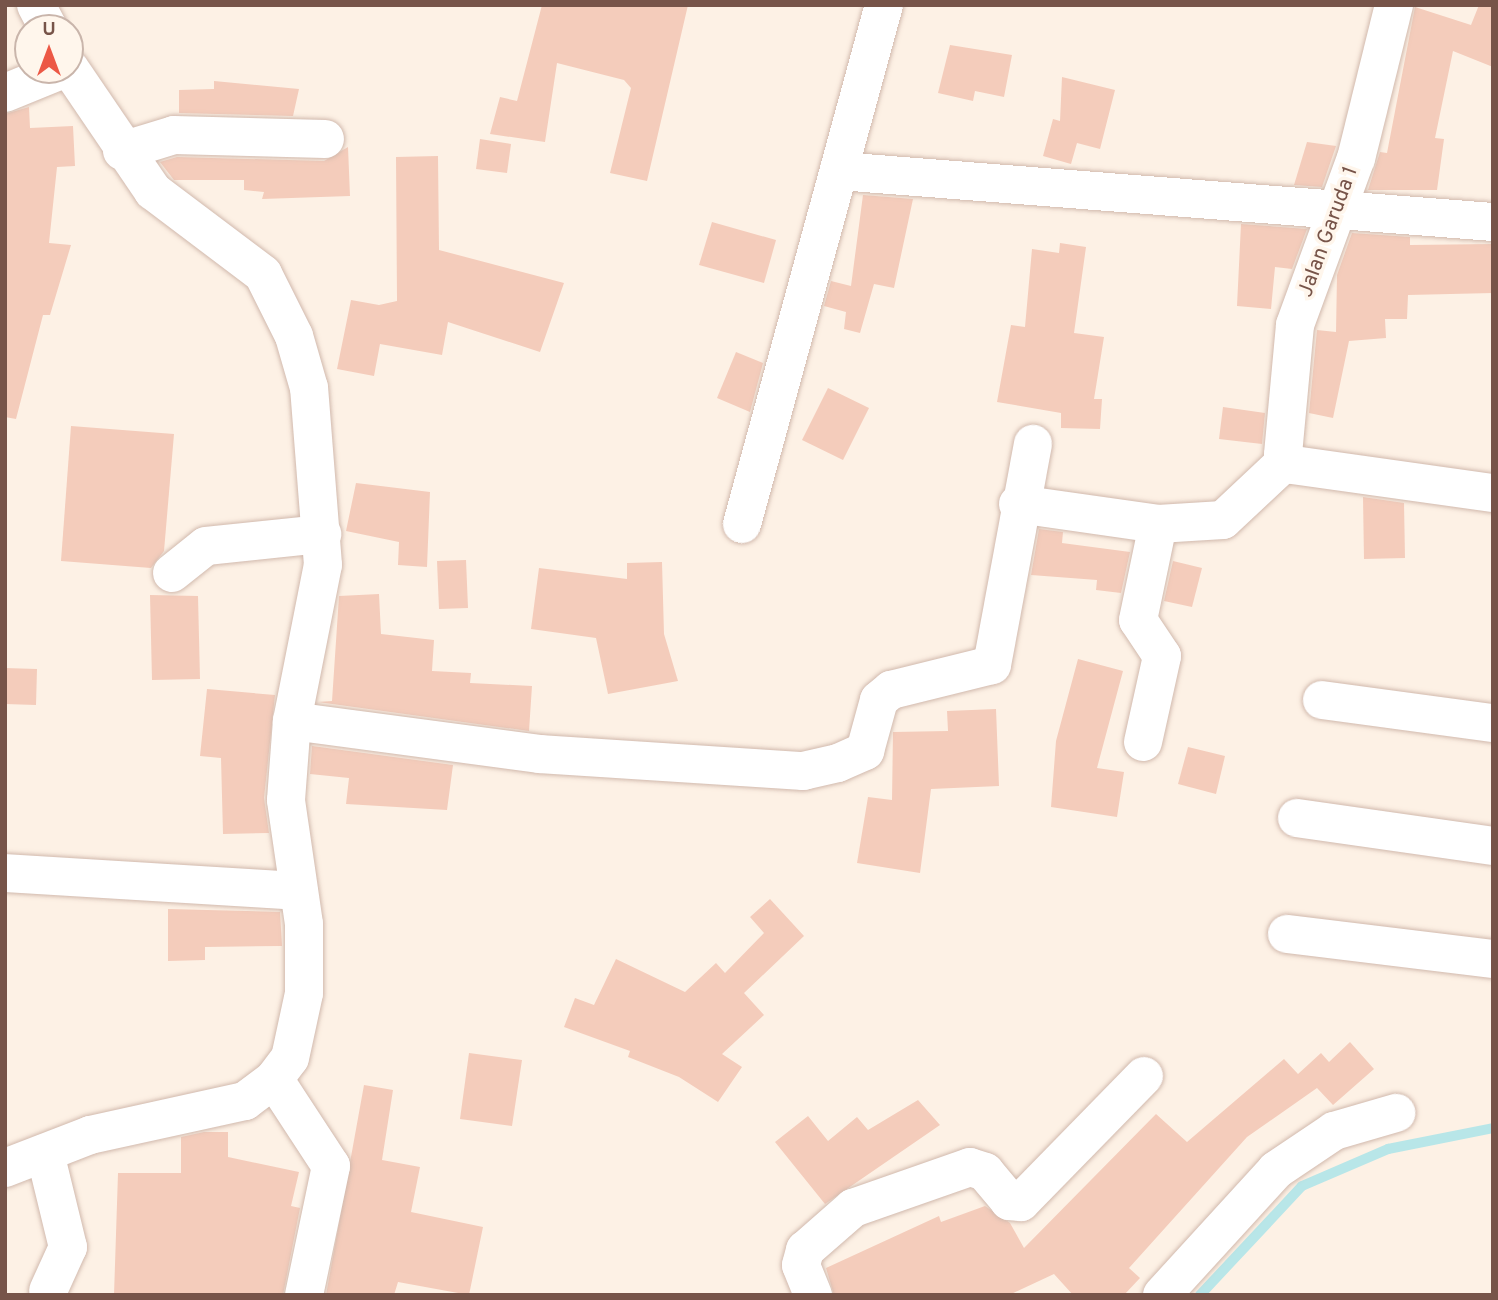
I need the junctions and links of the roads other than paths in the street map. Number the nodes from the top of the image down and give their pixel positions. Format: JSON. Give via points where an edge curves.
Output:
{"nodes":[{"id":1,"x":884,"y":5,"type":"edge"},
{"id":2,"x":1394,"y":5,"type":"edge"},
{"id":3,"x":27,"y":84,"type":"edge"},
{"id":4,"x":79,"y":84,"type":"edge"},
{"id":5,"x":5,"y":93,"type":"edge"},
{"id":6,"x":325,"y":139,"type":"dead end"},
{"id":7,"x":121,"y":151,"type":"junction"},
{"id":8,"x":839,"y":171,"type":"junction"},
{"id":9,"x":1338,"y":211,"type":"junction"},
{"id":10,"x":1493,"y":222,"type":"edge"},
{"id":11,"x":1033,"y":444,"type":"dead end"},
{"id":12,"x":1289,"y":463,"type":"junction"},
{"id":13,"x":1493,"y":493,"type":"edge"},
{"id":14,"x":1018,"y":504,"type":"junction"},
{"id":15,"x":742,"y":524,"type":"dead end"},
{"id":16,"x":1158,"y":524,"type":"junction"},
{"id":17,"x":321,"y":534,"type":"junction"},
{"id":18,"x":172,"y":573,"type":"dead end"},
{"id":19,"x":1322,"y":700,"type":"dead end"},
{"id":20,"x":292,"y":721,"type":"junction"},
{"id":21,"x":1493,"y":723,"type":"edge"},
{"id":22,"x":1143,"y":741,"type":"dead end"},
{"id":23,"x":1297,"y":818,"type":"dead end"},
{"id":24,"x":1493,"y":846,"type":"edge"},
{"id":25,"x":5,"y":873,"type":"edge"},
{"id":26,"x":298,"y":891,"type":"junction"},
{"id":27,"x":1287,"y":934,"type":"dead end"},
{"id":28,"x":1493,"y":959,"type":"edge"},
{"id":29,"x":1144,"y":1076,"type":"dead end"},
{"id":30,"x":274,"y":1079,"type":"junction"},
{"id":31,"x":1395,"y":1113,"type":"dead end"},
{"id":32,"x":45,"y":1153,"type":"junction"},
{"id":33,"x":5,"y":1168,"type":"edge"},
{"id":34,"x":48,"y":1291,"type":"dead end"},
{"id":35,"x":304,"y":1295,"type":"edge"},
{"id":36,"x":813,"y":1295,"type":"edge"},
{"id":37,"x":1162,"y":1295,"type":"edge"}],
"edges":[{"from":1,"to":8,"type":"street"},
{"from":2,"to":9,"type":"street","name":"Jalan Garuda 1"},
{"from":3,"to":5,"type":"street"},
{"from":4,"to":7,"type":"street"},
{"from":6,"to":7,"type":"street","via":[[174,135]]},
{"from":7,"to":17,"type":"street","via":[[153,191],[263,274],[279,301],[309,388]]},
{"from":8,"to":9,"type":"street"},
{"from":8,"to":15,"type":"street"},
{"from":9,"to":10,"type":"street"},
{"from":9,"to":12,"type":"street","name":"Jalan Garuda 1","via":[[1295,325]]},
{"from":11,"to":14,"type":"street"},
{"from":12,"to":13,"type":"street"},
{"from":12,"to":16,"type":"street","via":[[1223,520]]},
{"from":14,"to":16,"type":"street"},
{"from":14,"to":20,"type":"street","via":[[992,665],[891,690],[879,700],[865,751],[821,769],[539,754]]},
{"from":16,"to":22,"type":"street","via":[[1138,620],[1161,656]]},
{"from":17,"to":18,"type":"street","via":[[206,546]]},
{"from":17,"to":20,"type":"street","via":[[323,565]]},
{"from":19,"to":21,"type":"street"},
{"from":20,"to":26,"type":"street","via":[[286,800]]},
{"from":23,"to":24,"type":"street"},
{"from":25,"to":26,"type":"street"},
{"from":26,"to":30,"type":"street","via":[[304,993],[290,1058]]},
{"from":27,"to":28,"type":"street"},
{"from":29,"to":36,"type":"street","via":[[1021,1202],[1009,1201],[985,1172],[971,1167],[853,1208],[805,1250],[801,1265]]},
{"from":30,"to":32,"type":"street","via":[[214,1112],[90,1135]]},
{"from":30,"to":35,"type":"street","via":[[331,1166]]},
{"from":31,"to":37,"type":"street","via":[[1335,1131],[1276,1170]]},
{"from":32,"to":33,"type":"street"},
{"from":32,"to":34,"type":"street","via":[[68,1247]]}]}
